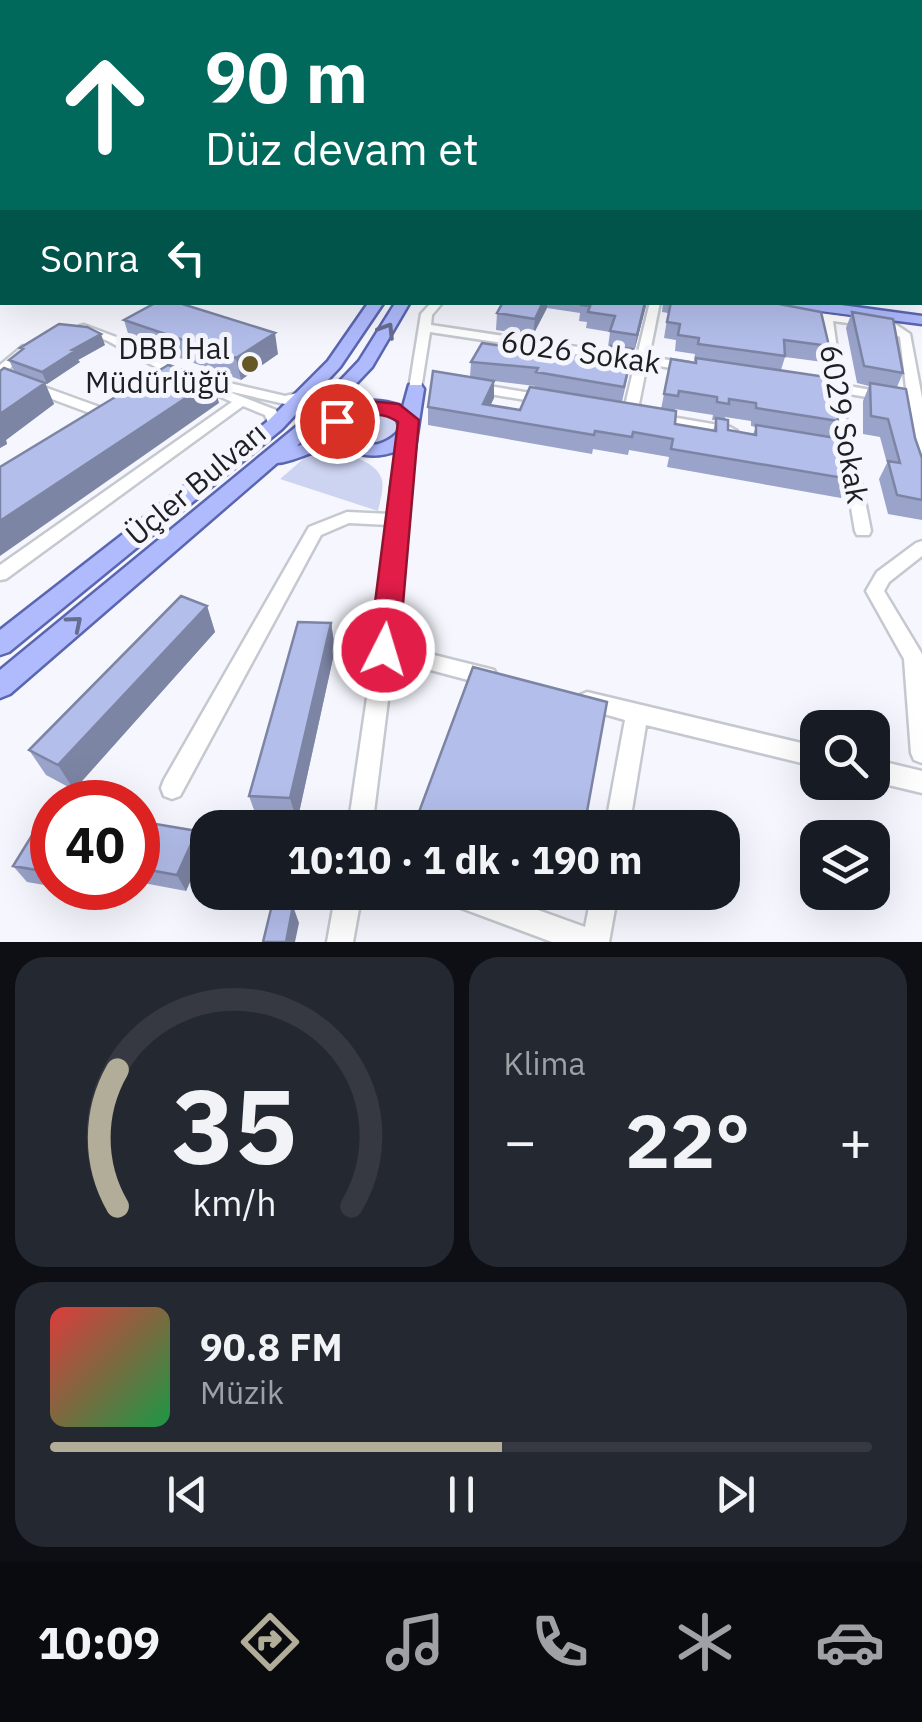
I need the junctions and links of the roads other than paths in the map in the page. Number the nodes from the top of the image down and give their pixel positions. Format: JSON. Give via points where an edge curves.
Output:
{"nodes":[{"id":1,"x":375,"y":305,"type":"edge"},
{"id":2,"x":402,"y":305,"type":"edge"},
{"id":3,"x":435,"y":305,"type":"edge"},
{"id":4,"x":654,"y":305,"type":"edge"},
{"id":5,"x":777,"y":307,"type":"edge"},
{"id":6,"x":831,"y":310,"type":"edge"},
{"id":7,"x":862,"y":313,"type":"junction"},
{"id":8,"x":922,"y":319,"type":"edge"},
{"id":9,"x":72,"y":326,"type":"edge"},
{"id":10,"x":426,"y":328,"type":"junction"},
{"id":11,"x":904,"y":334,"type":"junction"},
{"id":12,"x":30,"y":344,"type":"edge"},
{"id":13,"x":644,"y":360,"type":"junction"},
{"id":14,"x":701,"y":368,"type":"edge"},
{"id":15,"x":168,"y":370,"type":"junction"},
{"id":16,"x":0,"y":376,"type":"edge"},
{"id":17,"x":151,"y":380,"type":"edge"},
{"id":18,"x":190,"y":380,"type":"junction"},
{"id":19,"x":796,"y":382,"type":"edge"},
{"id":20,"x":351,"y":383,"type":"junction"},
{"id":21,"x":469,"y":386,"type":"edge"},
{"id":22,"x":835,"y":388,"type":"junction"},
{"id":23,"x":411,"y":389,"type":"junction"},
{"id":24,"x":306,"y":396,"type":"junction"},
{"id":25,"x":117,"y":401,"type":"edge"},
{"id":26,"x":918,"y":401,"type":"edge"},
{"id":27,"x":558,"y":402,"type":"edge"},
{"id":28,"x":239,"y":403,"type":"junction"},
{"id":29,"x":380,"y":406,"type":"junction"},
{"id":30,"x":612,"y":411,"type":"edge"},
{"id":31,"x":100,"y":412,"type":"junction"},
{"id":32,"x":630,"y":414,"type":"junction"},
{"id":33,"x":84,"y":422,"type":"edge"},
{"id":34,"x":274,"y":425,"type":"junction"},
{"id":35,"x":410,"y":430,"type":"junction"},
{"id":36,"x":746,"y":433,"type":"edge"},
{"id":37,"x":342,"y":444,"type":"junction"},
{"id":38,"x":823,"y":446,"type":"edge"},
{"id":39,"x":843,"y":450,"type":"junction"},
{"id":40,"x":368,"y":451,"type":"junction"},
{"id":41,"x":922,"y":457,"type":"edge"},
{"id":42,"x":260,"y":468,"type":"junction"},
{"id":43,"x":401,"y":488,"type":"junction"},
{"id":44,"x":396,"y":520,"type":"junction"},
{"id":45,"x":864,"y":531,"type":"dead end"},
{"id":46,"x":922,"y":547,"type":"edge"},
{"id":47,"x":0,"y":574,"type":"edge"},
{"id":48,"x":0,"y":645,"type":"edge"},
{"id":49,"x":384,"y":650,"type":"junction"},
{"id":50,"x":510,"y":682,"type":"edge"},
{"id":51,"x":0,"y":686,"type":"edge"},
{"id":52,"x":565,"y":696,"type":"edge"},
{"id":53,"x":637,"y":714,"type":"junction"},
{"id":54,"x":800,"y":753,"type":"edge"},
{"id":55,"x":922,"y":753,"type":"edge"},
{"id":56,"x":890,"y":774,"type":"edge"},
{"id":57,"x":922,"y":782,"type":"edge"},
{"id":58,"x":172,"y":788,"type":"dead end"},
{"id":59,"x":362,"y":810,"type":"edge"},
{"id":60,"x":620,"y":810,"type":"edge"},
{"id":61,"x":346,"y":910,"type":"edge"},
{"id":62,"x":502,"y":910,"type":"edge"},
{"id":63,"x":601,"y":910,"type":"edge"},
{"id":64,"x":340,"y":942,"type":"edge"},
{"id":65,"x":593,"y":942,"type":"edge"}],
"edges":[{"from":1,"to":24,"type":"main road","name":"Üçler Bulvarı"},
{"from":20,"to":2,"type":"main road","name":"Üçler Bulvarı","one_way":true},
{"from":3,"to":10,"type":"street"},
{"from":4,"to":13,"type":"street"},
{"from":5,"to":6,"type":"street"},
{"from":5,"to":7,"type":"main road"},
{"from":6,"to":8,"type":"main road"},
{"from":6,"to":11,"type":"street"},
{"from":6,"to":22,"type":"street","name":"6029 Sokak"},
{"from":7,"to":8,"type":"main road"},
{"from":7,"to":11,"type":"street"},
{"from":8,"to":11,"type":"street"},
{"from":9,"to":15,"type":"street"},
{"from":10,"to":13,"type":"street","name":"6026 Sokak"},
{"from":10,"to":23,"type":"street"},
{"from":11,"to":26,"type":"street"},
{"from":12,"to":16,"type":"street"},
{"from":13,"to":14,"type":"street","name":"6026 Sokak"},
{"from":13,"to":32,"type":"street"},
{"from":15,"to":17,"type":"street"},
{"from":15,"to":18,"type":"street"},
{"from":16,"to":31,"type":"street"},
{"from":18,"to":24,"type":"street","via":[[285,400]]},
{"from":18,"to":28,"type":"street"},
{"from":19,"to":22,"type":"street"},
{"from":20,"to":29,"type":"main road","via":[[357,401]]},
{"from":20,"to":42,"type":"main road","name":"Üçler Bulvarı"},
{"from":21,"to":27,"type":"street"},
{"from":22,"to":26,"type":"street"},
{"from":22,"to":39,"type":"street","name":"6029 Sokak"},
{"from":23,"to":29,"type":"main road"},
{"from":23,"to":35,"type":"main road"},
{"from":24,"to":34,"type":"main road","name":"Üçler Bulvarı"},
{"from":25,"to":31,"type":"street"},
{"from":26,"to":41,"type":"street"},
{"from":28,"to":34,"type":"street","via":[[271,414]]},
{"from":28,"to":47,"type":"street"},
{"from":29,"to":35,"type":"main road","via":[[402,413]]},
{"from":29,"to":37,"type":"main road","via":[[337,421],[333,435]]},
{"from":30,"to":32,"type":"street"},
{"from":31,"to":33,"type":"street"},
{"from":32,"to":36,"type":"street"},
{"from":34,"to":48,"type":"main road","name":"Üçler Bulvarı"},
{"from":35,"to":40,"type":"main road","via":[[392,447]]},
{"from":35,"to":43,"type":"main road"},
{"from":37,"to":40,"type":"main road"},
{"from":37,"to":42,"type":"main road","via":[[304,448]]},
{"from":38,"to":39,"type":"street"},
{"from":39,"to":45,"type":"street","name":"6029 Sokak"},
{"from":40,"to":43,"type":"main road","via":[[393,471]]},
{"from":51,"to":42,"type":"main road","name":"Üçler Bulvarı","one_way":true},
{"from":43,"to":44,"type":"street"},
{"from":44,"to":49,"type":"street"},
{"from":44,"to":58,"type":"street","via":[[347,517],[314,531]]},
{"from":46,"to":55,"type":"street","via":[[875,591],[914,658]]},
{"from":49,"to":50,"type":"street"},
{"from":49,"to":59,"type":"street"},
{"from":52,"to":53,"type":"street"},
{"from":53,"to":54,"type":"street"},
{"from":53,"to":60,"type":"street"},
{"from":56,"to":57,"type":"street"},
{"from":61,"to":64,"type":"street"},
{"from":62,"to":65,"type":"street"},
{"from":63,"to":65,"type":"street"}]}
